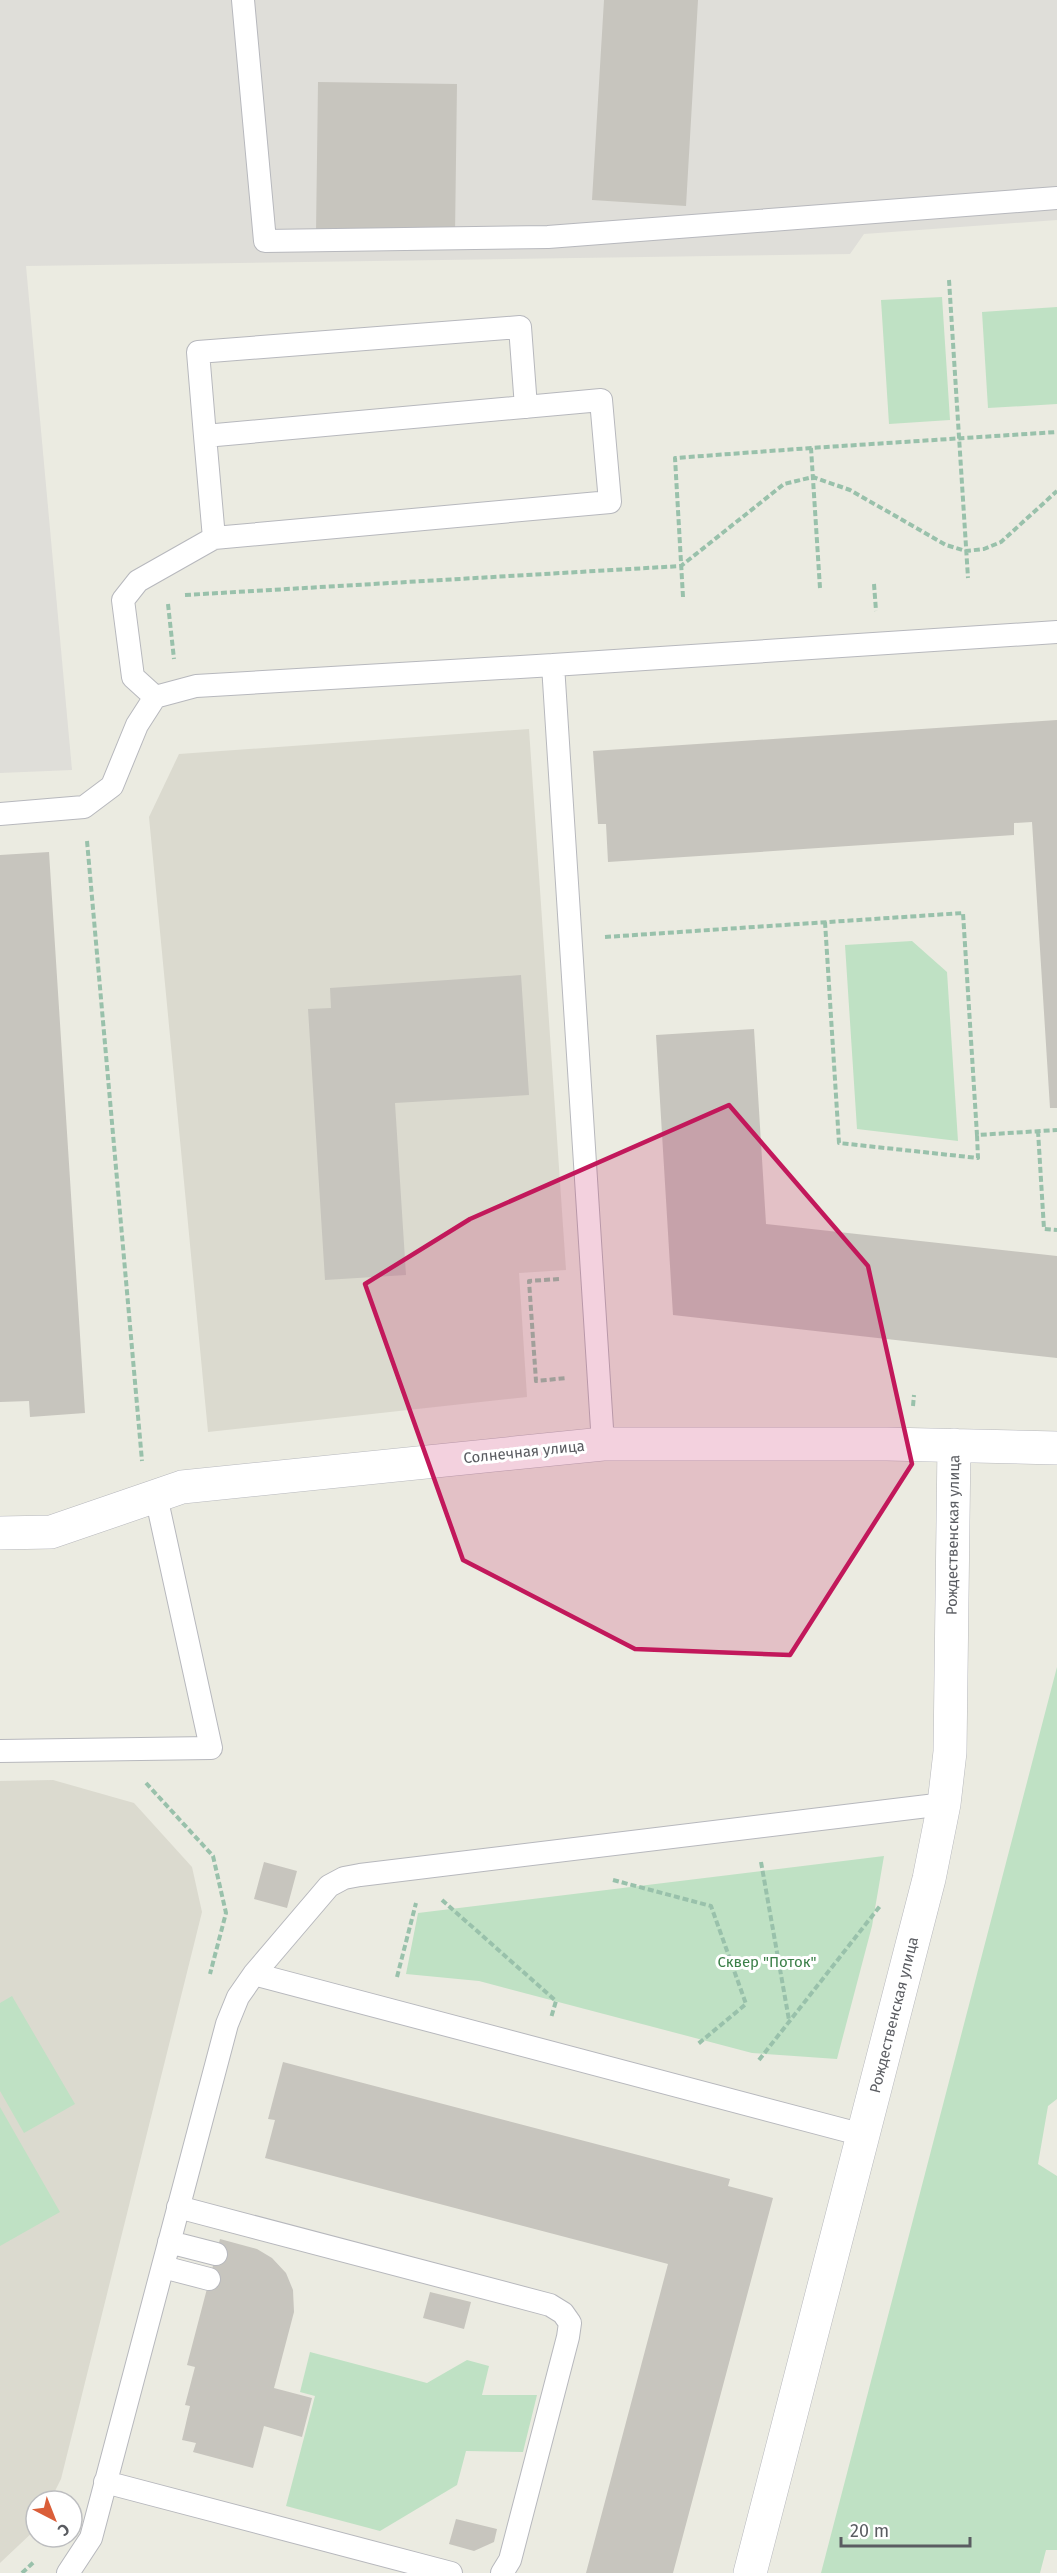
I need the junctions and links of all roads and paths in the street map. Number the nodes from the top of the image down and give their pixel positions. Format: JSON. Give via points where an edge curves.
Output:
{"nodes":[{"id":1,"x":243,"y":0,"type":"edge"},
{"id":2,"x":1057,"y":198,"type":"edge"},
{"id":3,"x":949,"y":280,"type":"dead end"},
{"id":4,"x":526,"y":407,"type":"junction"},
{"id":5,"x":1057,"y":432,"type":"edge"},
{"id":6,"x":205,"y":436,"type":"junction"},
{"id":7,"x":959,"y":439,"type":"junction"},
{"id":8,"x":811,"y":448,"type":"junction"},
{"id":9,"x":813,"y":477,"type":"junction"},
{"id":10,"x":1057,"y":491,"type":"edge"},
{"id":11,"x":214,"y":538,"type":"junction"},
{"id":12,"x":966,"y":551,"type":"junction"},
{"id":13,"x":681,"y":566,"type":"junction"},
{"id":14,"x":968,"y":579,"type":"dead end"},
{"id":15,"x":874,"y":584,"type":"dead end"},
{"id":16,"x":820,"y":588,"type":"dead end"},
{"id":17,"x":179,"y":595,"type":"dead end"},
{"id":18,"x":168,"y":596,"type":"dead end"},
{"id":19,"x":683,"y":597,"type":"dead end"},
{"id":20,"x":876,"y":616,"type":"dead end"},
{"id":21,"x":1057,"y":632,"type":"edge"},
{"id":22,"x":553,"y":665,"type":"junction"},
{"id":23,"x":177,"y":691,"type":"junction"},
{"id":24,"x":155,"y":697,"type":"junction"},
{"id":25,"x":84,"y":807,"type":"junction"},
{"id":26,"x":0,"y":814,"type":"edge"},
{"id":27,"x":825,"y":922,"type":"junction"},
{"id":28,"x":617,"y":936,"type":"dead end"},
{"id":29,"x":1057,"y":1130,"type":"edge"},
{"id":30,"x":1038,"y":1131,"type":"junction"},
{"id":31,"x":977,"y":1135,"type":"junction"},
{"id":32,"x":1057,"y":1230,"type":"edge"},
{"id":33,"x":560,"y":1279,"type":"dead end"},
{"id":34,"x":600,"y":1396,"type":"junction"},
{"id":35,"x":603,"y":1444,"type":"junction"},
{"id":36,"x":954,"y":1445,"type":"junction"},
{"id":37,"x":1057,"y":1448,"type":"edge"},
{"id":38,"x":151,"y":1498,"type":"junction"},
{"id":39,"x":0,"y":1533,"type":"edge"},
{"id":40,"x":0,"y":1751,"type":"edge"},
{"id":41,"x":135,"y":1780,"type":"dead end"},
{"id":42,"x":944,"y":1804,"type":"junction"},
{"id":43,"x":761,"y":1862,"type":"dead end"},
{"id":44,"x":613,"y":1880,"type":"dead end"},
{"id":45,"x":442,"y":1900,"type":"dead end"},
{"id":46,"x":884,"y":1900,"type":"dead end"},
{"id":47,"x":416,"y":1903,"type":"dead end"},
{"id":48,"x":254,"y":1974,"type":"junction"},
{"id":49,"x":397,"y":1978,"type":"dead end"},
{"id":50,"x":209,"y":1982,"type":"dead end"},
{"id":51,"x":551,"y":2018,"type":"dead end"},
{"id":52,"x":789,"y":2021,"type":"junction"},
{"id":53,"x":698,"y":2044,"type":"dead end"},
{"id":54,"x":759,"y":2060,"type":"dead end"},
{"id":55,"x":863,"y":2135,"type":"junction"},
{"id":56,"x":178,"y":2207,"type":"junction"},
{"id":57,"x":169,"y":2242,"type":"junction"},
{"id":58,"x":216,"y":2254,"type":"dead end"},
{"id":59,"x":163,"y":2267,"type":"junction"},
{"id":60,"x":209,"y":2279,"type":"dead end"},
{"id":61,"x":105,"y":2482,"type":"junction"},
{"id":62,"x":68,"y":2573,"type":"edge"},
{"id":63,"x":452,"y":2573,"type":"edge"},
{"id":64,"x":501,"y":2573,"type":"edge"},
{"id":65,"x":750,"y":2573,"type":"edge"}],
"edges":[{"from":1,"to":2,"type":"lane","via":[[265,241],[548,237]]},
{"from":3,"to":7,"type":"path"},
{"from":4,"to":6,"type":"lane"},
{"from":4,"to":6,"type":"lane","via":[[520,327],[198,352]]},
{"from":4,"to":11,"type":"lane","via":[[601,400],[610,502]]},
{"from":5,"to":7,"type":"path"},
{"from":6,"to":11,"type":"lane"},
{"from":7,"to":8,"type":"path"},
{"from":7,"to":12,"type":"path"},
{"from":8,"to":9,"type":"path"},
{"from":8,"to":13,"type":"path","via":[[675,458]]},
{"from":9,"to":12,"type":"path","via":[[850,490],[946,545]]},
{"from":9,"to":13,"type":"path","via":[[783,484]]},
{"from":9,"to":16,"type":"path"},
{"from":10,"to":12,"type":"path","via":[[1001,542]]},
{"from":11,"to":24,"type":"lane","via":[[138,581],[123,600],[133,677]]},
{"from":12,"to":14,"type":"path"},
{"from":13,"to":17,"type":"path"},
{"from":13,"to":19,"type":"path"},
{"from":15,"to":20,"type":"path"},
{"from":18,"to":23,"type":"path"},
{"from":21,"to":22,"type":"lane"},
{"from":22,"to":23,"type":"lane","via":[[196,686]]},
{"from":22,"to":34,"type":"lane"},
{"from":23,"to":24,"type":"lane"},
{"from":24,"to":25,"type":"lane","via":[[136,725],[112,786]]},
{"from":25,"to":26,"type":"lane"},
{"from":25,"to":38,"type":"path"},
{"from":27,"to":28,"type":"path"},
{"from":27,"to":31,"type":"path","via":[[963,913]]},
{"from":27,"to":31,"type":"path","via":[[839,1143],[978,1158]]},
{"from":29,"to":30,"type":"path"},
{"from":30,"to":31,"type":"path"},
{"from":30,"to":32,"type":"path","via":[[1044,1229]]},
{"from":33,"to":34,"type":"path","via":[[529,1281],[536,1381],[564,1377],[574,1380],[578,1398]]},
{"from":34,"to":35,"type":"lane"},
{"from":35,"to":36,"type":"street","name":"Солнечная улица"},
{"from":35,"to":38,"type":"street","name":"Солнечная улица","via":[[182,1488]]},
{"from":36,"to":37,"type":"street","name":"Солнечная улица"},
{"from":36,"to":42,"type":"street","name":"Рождественская улица","via":[[950,1752]]},
{"from":38,"to":39,"type":"street","name":"Солнечная улица","via":[[51,1532]]},
{"from":38,"to":40,"type":"lane","via":[[211,1748]]},
{"from":41,"to":50,"type":"path","via":[[146,1783],[213,1856],[226,1912]]},
{"from":42,"to":48,"type":"lane","via":[[344,1878],[329,1886]]},
{"from":42,"to":55,"type":"street","name":"Рождественская улица","via":[[929,1879]]},
{"from":43,"to":52,"type":"path"},
{"from":44,"to":53,"type":"path","via":[[711,1906],[746,2004]]},
{"from":45,"to":51,"type":"path","via":[[556,2001]]},
{"from":46,"to":52,"type":"path"},
{"from":47,"to":49,"type":"path"},
{"from":48,"to":55,"type":"lane"},
{"from":48,"to":56,"type":"lane","via":[[237,1997],[226,2024]]},
{"from":52,"to":54,"type":"path"},
{"from":55,"to":65,"type":"street","name":"Рождественская улица"},
{"from":56,"to":57,"type":"lane"},
{"from":56,"to":64,"type":"lane","via":[[550,2305],[563,2313],[570,2323],[568,2337],[510,2559]]},
{"from":57,"to":58,"type":"lane"},
{"from":57,"to":59,"type":"lane"},
{"from":59,"to":60,"type":"lane"},
{"from":59,"to":61,"type":"lane"},
{"from":61,"to":62,"type":"lane","via":[[91,2538]]},
{"from":61,"to":63,"type":"lane"}]}
